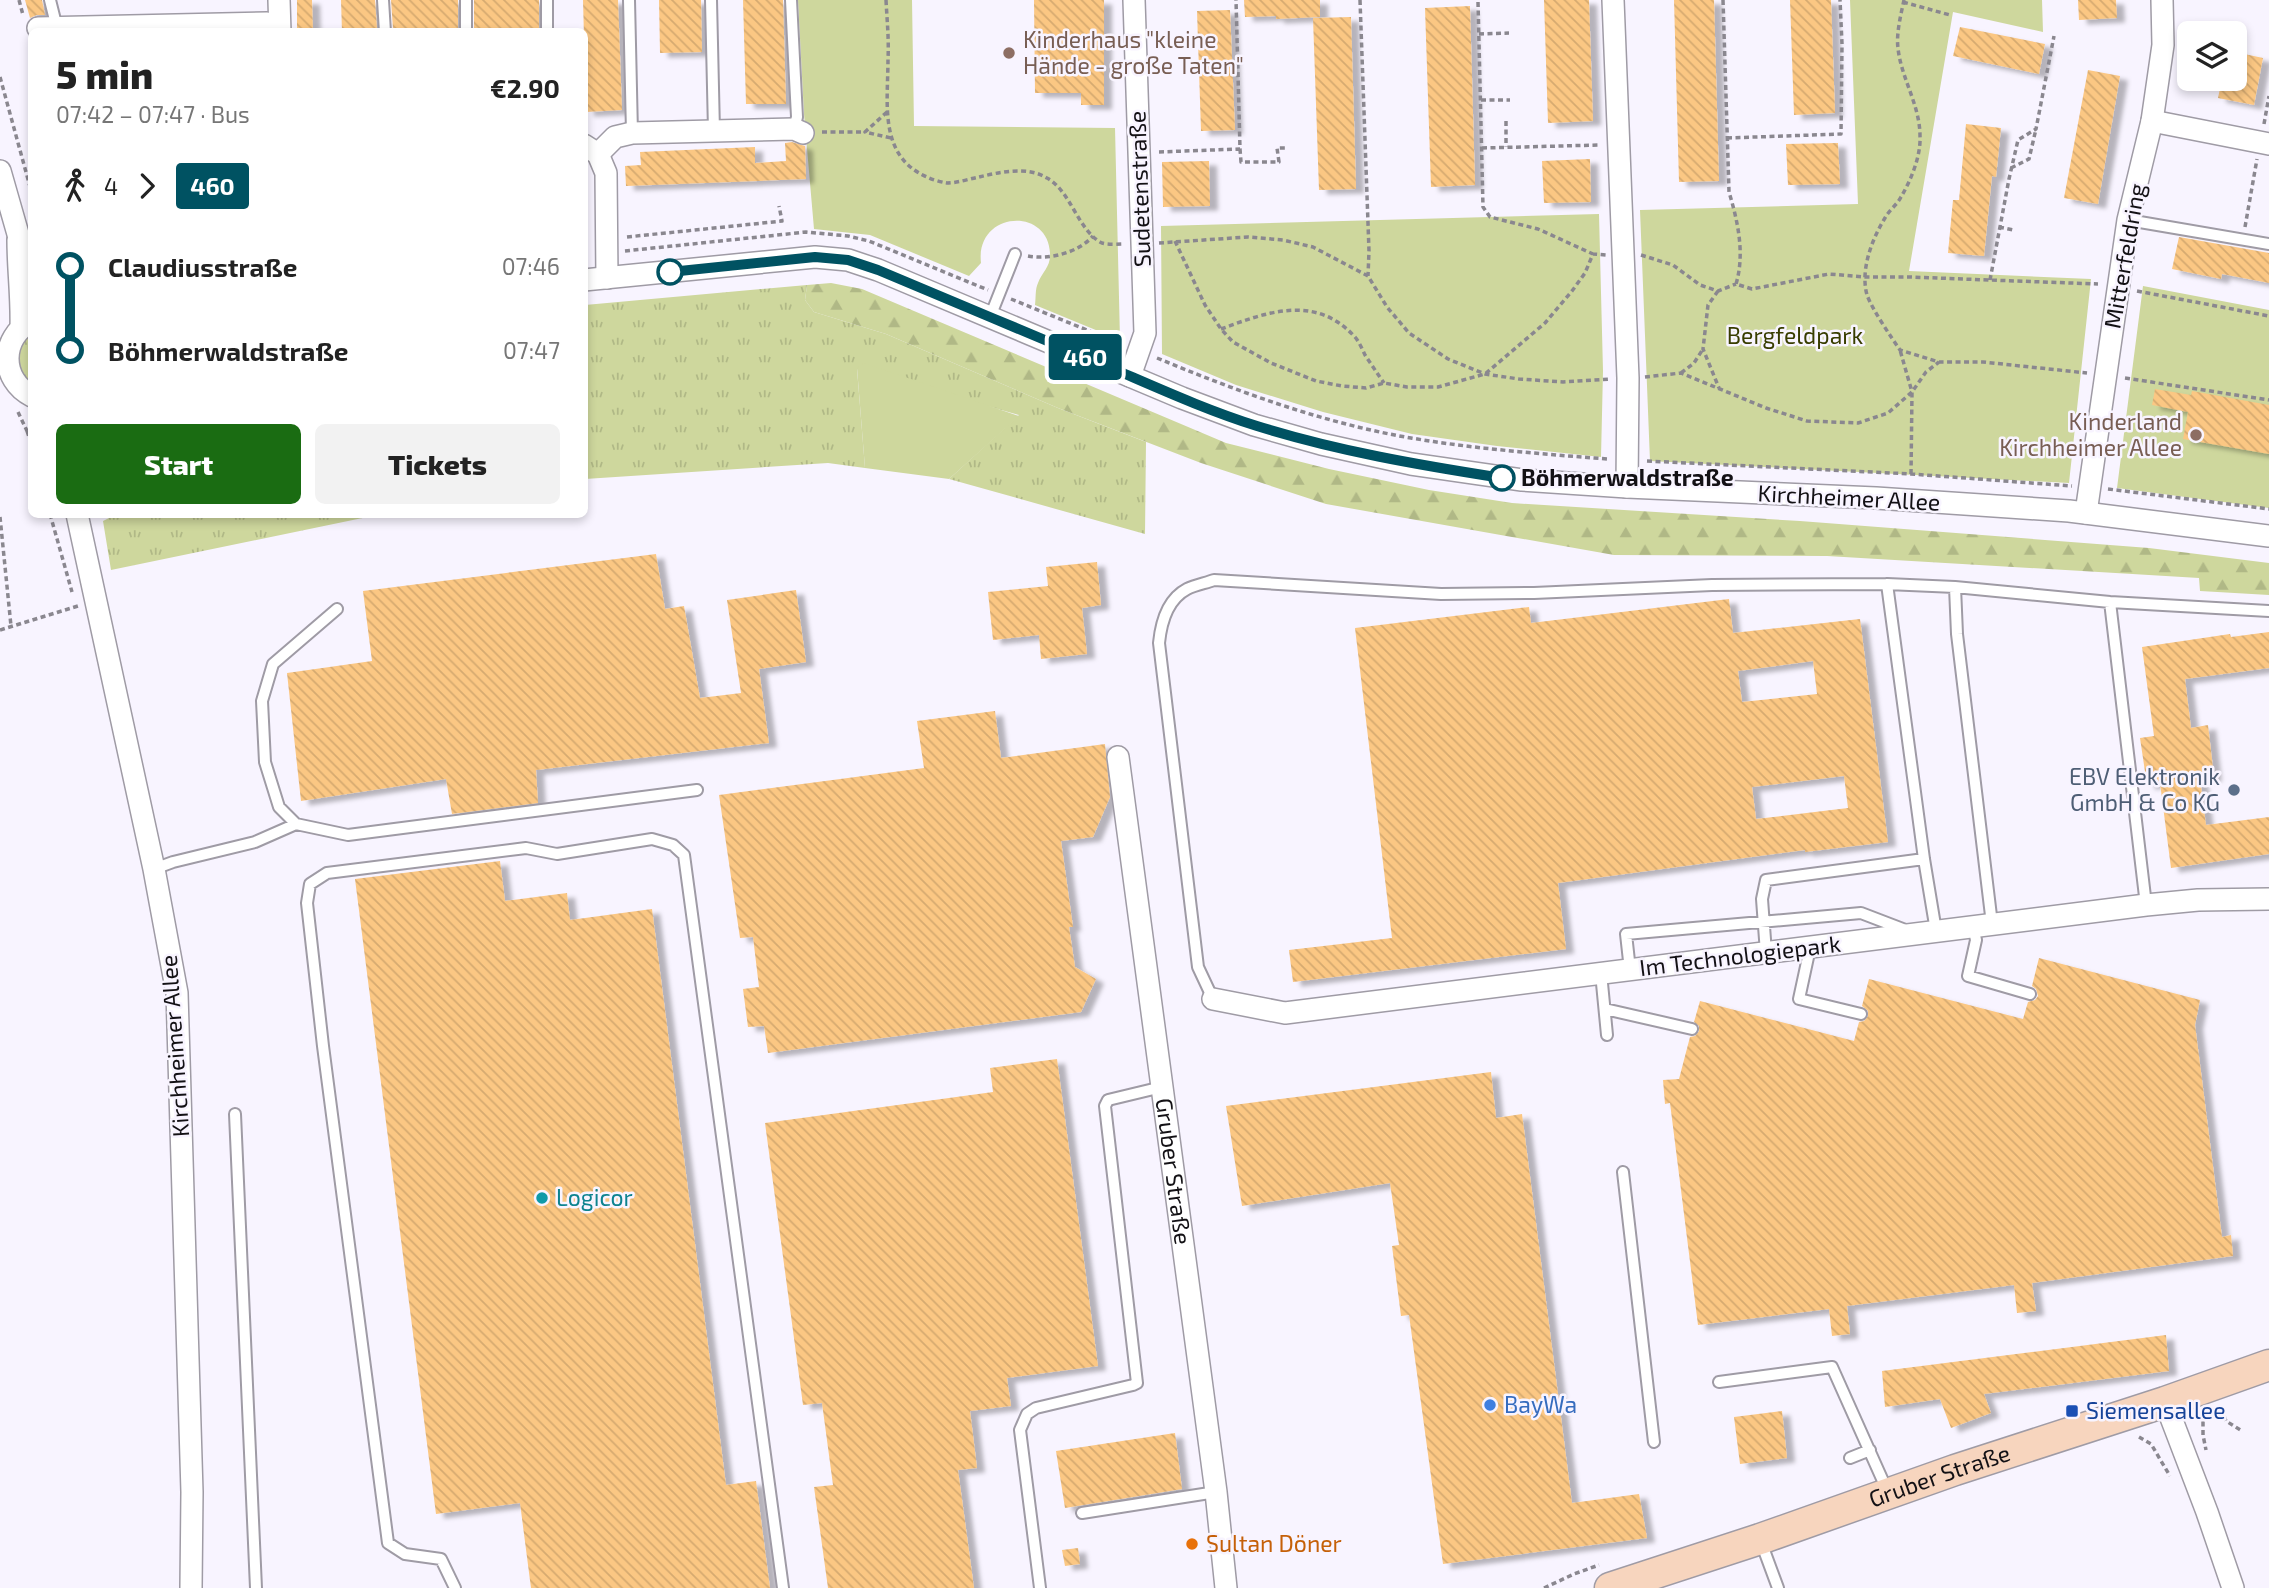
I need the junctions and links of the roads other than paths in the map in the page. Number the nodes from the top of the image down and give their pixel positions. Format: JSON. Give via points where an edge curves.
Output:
{"nodes":[{"id":1,"x":50,"y":0,"type":"edge"},
{"id":2,"x":279,"y":0,"type":"edge"},
{"id":3,"x":383,"y":0,"type":"edge"},
{"id":4,"x":466,"y":0,"type":"edge"},
{"id":5,"x":547,"y":0,"type":"edge"},
{"id":6,"x":629,"y":0,"type":"edge"},
{"id":7,"x":711,"y":0,"type":"edge"},
{"id":8,"x":791,"y":0,"type":"edge"},
{"id":9,"x":1134,"y":0,"type":"edge"},
{"id":10,"x":1613,"y":0,"type":"edge"},
{"id":11,"x":2162,"y":0,"type":"edge"},
{"id":12,"x":47,"y":28,"type":"joint"},
{"id":13,"x":278,"y":28,"type":"edge"},
{"id":14,"x":280,"y":28,"type":"edge"},
{"id":15,"x":385,"y":28,"type":"edge"},
{"id":16,"x":466,"y":28,"type":"edge"},
{"id":17,"x":547,"y":28,"type":"edge"},
{"id":18,"x":2152,"y":121,"type":"junction"},
{"id":19,"x":714,"y":131,"type":"junction"},
{"id":20,"x":799,"y":131,"type":"joint"},
{"id":21,"x":632,"y":133,"type":"junction"},
{"id":22,"x":2264,"y":143,"type":"edge"},
{"id":23,"x":591,"y":150,"type":"edge"},
{"id":24,"x":0,"y":171,"type":"edge"},
{"id":25,"x":2128,"y":220,"type":"junction"},
{"id":26,"x":18,"y":234,"type":"junction"},
{"id":27,"x":2269,"y":244,"type":"edge"},
{"id":28,"x":28,"y":254,"type":"edge"},
{"id":29,"x":1015,"y":254,"type":"road end"},
{"id":30,"x":607,"y":278,"type":"junction"},
{"id":31,"x":588,"y":280,"type":"edge"},
{"id":32,"x":990,"y":317,"type":"junction"},
{"id":33,"x":26,"y":324,"type":"edge"},
{"id":34,"x":1130,"y":376,"type":"junction"},
{"id":35,"x":28,"y":394,"type":"edge"},
{"id":36,"x":1627,"y":487,"type":"junction"},
{"id":37,"x":2086,"y":513,"type":"junction"},
{"id":38,"x":77,"y":518,"type":"edge"},
{"id":39,"x":2269,"y":536,"type":"edge"},
{"id":40,"x":1887,"y":584,"type":"junction"},
{"id":41,"x":1955,"y":587,"type":"junction"},
{"id":42,"x":2110,"y":602,"type":"junction"},
{"id":43,"x":337,"y":610,"type":"dead end"},
{"id":44,"x":2269,"y":611,"type":"edge"},
{"id":45,"x":1118,"y":757,"type":"dead end"},
{"id":46,"x":697,"y":790,"type":"dead end"},
{"id":47,"x":296,"y":824,"type":"junction"},
{"id":48,"x":1924,"y":859,"type":"junction"},
{"id":49,"x":154,"y":869,"type":"junction"},
{"id":50,"x":2269,"y":899,"type":"edge"},
{"id":51,"x":2146,"y":905,"type":"junction"},
{"id":52,"x":1762,"y":922,"type":"junction"},
{"id":53,"x":1982,"y":925,"type":"junction"},
{"id":54,"x":1926,"y":933,"type":"junction"},
{"id":55,"x":1810,"y":948,"type":"junction"},
{"id":56,"x":1766,"y":953,"type":"junction"},
{"id":57,"x":1630,"y":970,"type":"junction"},
{"id":58,"x":1601,"y":973,"type":"junction"},
{"id":59,"x":2030,"y":994,"type":"dead end"},
{"id":60,"x":1213,"y":999,"type":"joint"},
{"id":61,"x":1605,"y":1009,"type":"junction"},
{"id":62,"x":1861,"y":1014,"type":"dead end"},
{"id":63,"x":1692,"y":1029,"type":"dead end"},
{"id":64,"x":1608,"y":1035,"type":"dead end"},
{"id":65,"x":1162,"y":1087,"type":"junction"},
{"id":66,"x":235,"y":1114,"type":"dead end"},
{"id":67,"x":1623,"y":1172,"type":"dead end"},
{"id":68,"x":2269,"y":1364,"type":"edge"},
{"id":69,"x":1719,"y":1382,"type":"dead end"},
{"id":70,"x":2165,"y":1402,"type":"junction"},
{"id":71,"x":1654,"y":1442,"type":"dead end"},
{"id":72,"x":1870,"y":1450,"type":"junction"},
{"id":73,"x":1850,"y":1458,"type":"dead end"},
{"id":74,"x":1216,"y":1492,"type":"junction"},
{"id":75,"x":1888,"y":1493,"type":"junction"},
{"id":76,"x":1082,"y":1513,"type":"dead end"},
{"id":77,"x":1760,"y":1539,"type":"junction"},
{"id":78,"x":191,"y":1588,"type":"edge"},
{"id":79,"x":256,"y":1588,"type":"edge"},
{"id":80,"x":455,"y":1588,"type":"edge"},
{"id":81,"x":783,"y":1588,"type":"edge"},
{"id":82,"x":1040,"y":1588,"type":"edge"},
{"id":83,"x":1226,"y":1588,"type":"edge"},
{"id":84,"x":1610,"y":1588,"type":"edge"},
{"id":85,"x":1778,"y":1588,"type":"edge"},
{"id":86,"x":2233,"y":1588,"type":"edge"}],
"edges":[{"from":1,"to":12,"type":"lane"},
{"from":2,"to":14,"type":"street"},
{"from":3,"to":15,"type":"lane"},
{"from":4,"to":16,"type":"lane"},
{"from":5,"to":17,"type":"lane"},
{"from":6,"to":21,"type":"lane"},
{"from":7,"to":19,"type":"lane"},
{"from":8,"to":20,"type":"lane"},
{"from":9,"to":34,"type":"street","name":"Sudetenstraße","via":[[1145,333]]},
{"from":10,"to":36,"type":"street","via":[[1629,378]]},
{"from":11,"to":18,"type":"street","name":"Mitterfeldring","via":[[2163,46]]},
{"from":12,"to":13,"type":"street","via":[[267,23]]},
{"from":18,"to":22,"type":"street"},
{"from":18,"to":25,"type":"street","name":"Mitterfeldring"},
{"from":19,"to":20,"type":"street"},
{"from":19,"to":21,"type":"street"},
{"from":21,"to":23,"type":"street"},
{"from":23,"to":30,"type":"street","via":[[606,173]]},
{"from":24,"to":26,"type":"street"},
{"from":25,"to":27,"type":"lane"},
{"from":25,"to":37,"type":"street","name":"Mitterfeldring"},
{"from":26,"to":28,"type":"street"},
{"from":26,"to":33,"type":"street","via":[[18,276]]},
{"from":29,"to":32,"type":"lane"},
{"from":30,"to":31,"type":"street","name":"Kirchheimer Allee"},
{"from":30,"to":32,"type":"street","name":"Kirchheimer Allee","via":[[815,257],[848,260]]},
{"from":32,"to":34,"type":"street","name":"Kirchheimer Allee"},
{"from":33,"to":35,"type":"street","via":[[9,340],[5,365],[11,381]]},
{"from":34,"to":36,"type":"street","name":"Kirchheimer Allee","via":[[1254,425],[1321,444],[1502,478]]},
{"from":36,"to":37,"type":"street","name":"Kirchheimer Allee"},
{"from":37,"to":39,"type":"street","name":"Kirchheimer Allee"},
{"from":38,"to":49,"type":"street","name":"Kirchheimer Allee","via":[[85,604]]},
{"from":40,"to":41,"type":"lane"},
{"from":40,"to":48,"type":"lane"},
{"from":40,"to":60,"type":"lane","via":[[1441,594],[1214,580],[1185,589],[1164,616],[1159,643],[1198,967]]},
{"from":41,"to":42,"type":"lane"},
{"from":41,"to":53,"type":"lane"},
{"from":42,"to":44,"type":"lane"},
{"from":42,"to":51,"type":"lane"},
{"from":43,"to":47,"type":"lane","via":[[273,664],[262,701],[265,762],[279,807]]},
{"from":45,"to":65,"type":"street","name":"Gruber Straße"},
{"from":46,"to":47,"type":"lane","via":[[348,835]]},
{"from":47,"to":49,"type":"lane","via":[[255,842]]},
{"from":48,"to":52,"type":"lane","via":[[1766,880]]},
{"from":48,"to":54,"type":"lane"},
{"from":49,"to":78,"type":"street","name":"Kirchheimer Allee","via":[[177,993]]},
{"from":50,"to":51,"type":"street","name":"Im Technologiepark"},
{"from":51,"to":53,"type":"street","name":"Im Technologiepark"},
{"from":52,"to":54,"type":"lane","via":[[1861,913]]},
{"from":52,"to":56,"type":"lane"},
{"from":52,"to":57,"type":"lane","via":[[1626,934]]},
{"from":53,"to":54,"type":"street","name":"Im Technologiepark"},
{"from":53,"to":59,"type":"lane","via":[[1968,976]]},
{"from":54,"to":55,"type":"street","name":"Im Technologiepark"},
{"from":55,"to":56,"type":"street","name":"Im Technologiepark"},
{"from":55,"to":62,"type":"lane","via":[[1799,999]]},
{"from":56,"to":57,"type":"street","name":"Im Technologiepark"},
{"from":57,"to":58,"type":"street","name":"Im Technologiepark"},
{"from":58,"to":60,"type":"street","name":"Im Technologiepark","via":[[1285,1013]]},
{"from":58,"to":61,"type":"lane"},
{"from":61,"to":63,"type":"lane"},
{"from":61,"to":64,"type":"lane"},
{"from":65,"to":74,"type":"street","name":"Gruber Straße"},
{"from":65,"to":82,"type":"lane","via":[[1108,1100],[1105,1106],[1137,1383],[1036,1408],[1027,1414],[1020,1430]]},
{"from":66,"to":79,"type":"lane"},
{"from":67,"to":71,"type":"lane"},
{"from":68,"to":70,"type":"street","name":"Gruber Straße"},
{"from":69,"to":72,"type":"lane","via":[[1832,1367]]},
{"from":70,"to":75,"type":"street","name":"Gruber Straße"},
{"from":70,"to":86,"type":"street"},
{"from":72,"to":73,"type":"lane"},
{"from":72,"to":75,"type":"lane"},
{"from":74,"to":76,"type":"lane"},
{"from":74,"to":83,"type":"street","name":"Gruber Straße"},
{"from":75,"to":77,"type":"street","name":"Gruber Straße"},
{"from":77,"to":84,"type":"street","name":"Gruber Straße"},
{"from":77,"to":85,"type":"lane"},
{"from":80,"to":81,"type":"lane","via":[[441,1559],[405,1554],[388,1543],[321,1033],[307,903],[310,884],[327,873],[526,848],[557,854],[652,839],[673,845],[684,855]]}]}
